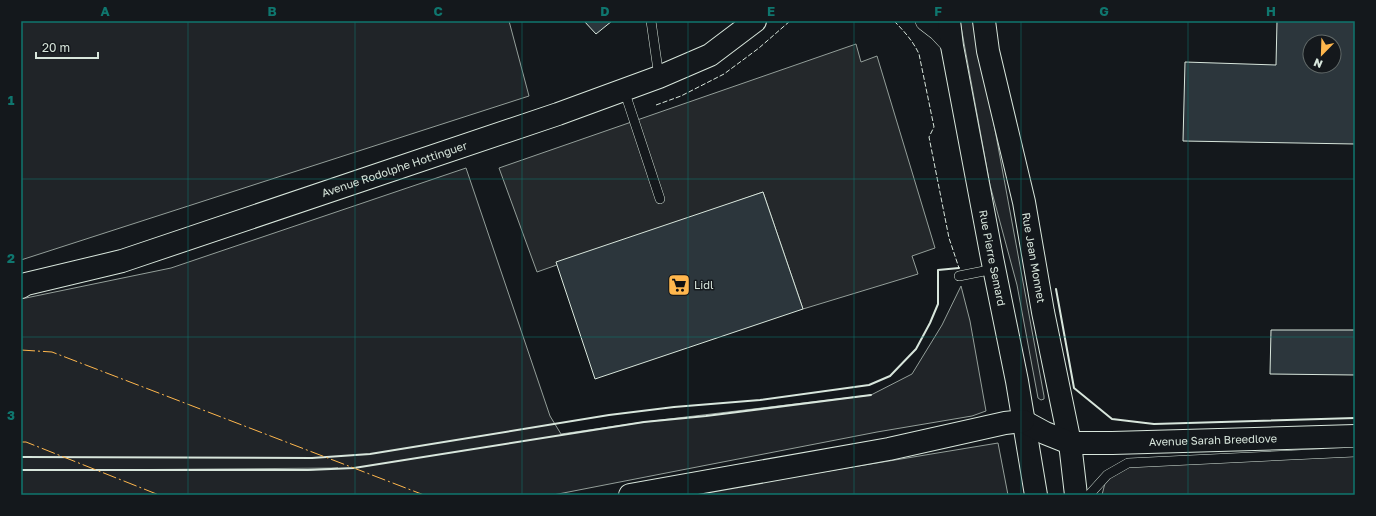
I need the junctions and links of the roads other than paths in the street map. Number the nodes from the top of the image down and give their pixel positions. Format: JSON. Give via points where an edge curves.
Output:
{"nodes":[{"id":1,"x":651,"y":21,"type":"edge"},
{"id":2,"x":755,"y":21,"type":"edge"},
{"id":3,"x":925,"y":21,"type":"edge"},
{"id":4,"x":949,"y":21,"type":"edge"},
{"id":5,"x":984,"y":21,"type":"edge"},
{"id":6,"x":952,"y":46,"type":"junction"},
{"id":7,"x":659,"y":78,"type":"junction"},
{"id":8,"x":624,"y":90,"type":"junction"},
{"id":9,"x":660,"y":199,"type":"dead end"},
{"id":10,"x":994,"y":269,"type":"junction"},
{"id":11,"x":959,"y":276,"type":"dead end"},
{"id":12,"x":21,"y":287,"type":"edge"},
{"id":13,"x":1023,"y":421,"type":"junction"},
{"id":14,"x":1355,"y":436,"type":"edge"},
{"id":15,"x":1070,"y":443,"type":"junction"},
{"id":16,"x":1355,"y":452,"type":"edge"},
{"id":17,"x":630,"y":495,"type":"edge"},
{"id":18,"x":1036,"y":495,"type":"edge"},
{"id":19,"x":1076,"y":495,"type":"edge"},
{"id":20,"x":1089,"y":495,"type":"edge"}],
"edges":[{"from":1,"to":7,"type":"lane"},
{"from":2,"to":7,"type":"main road","name":"Avenue Rodolphe Hottinguer","via":[[710,55]]},
{"from":3,"to":6,"type":"street"},
{"from":4,"to":6,"type":"main road","name":"Rue Pierre Semard"},
{"from":5,"to":15,"type":"main road","name":"Rue Jean Monnet","via":[[988,51],[1024,202]]},
{"from":6,"to":10,"type":"main road","name":"Rue Pierre Semard"},
{"from":7,"to":8,"type":"main road","name":"Avenue Rodolphe Hottinguer"},
{"from":8,"to":9,"type":"lane"},
{"from":8,"to":12,"type":"main road","name":"Avenue Rodolphe Hottinguer","via":[[122,261]]},
{"from":10,"to":11,"type":"lane"},
{"from":10,"to":13,"type":"main road","name":"Rue Pierre Semard"},
{"from":13,"to":15,"type":"main road"},
{"from":13,"to":17,"type":"main road","via":[[889,449]]},
{"from":13,"to":18,"type":"main road","name":"Rue Pierre Semard"},
{"from":14,"to":15,"type":"main road","name":"Avenue Sarah Breedlove"},
{"from":15,"to":19,"type":"main road","name":"Rue Jean Monnet"},
{"from":16,"to":20,"type":"lane","via":[[1128,463],[1107,475]]}]}
